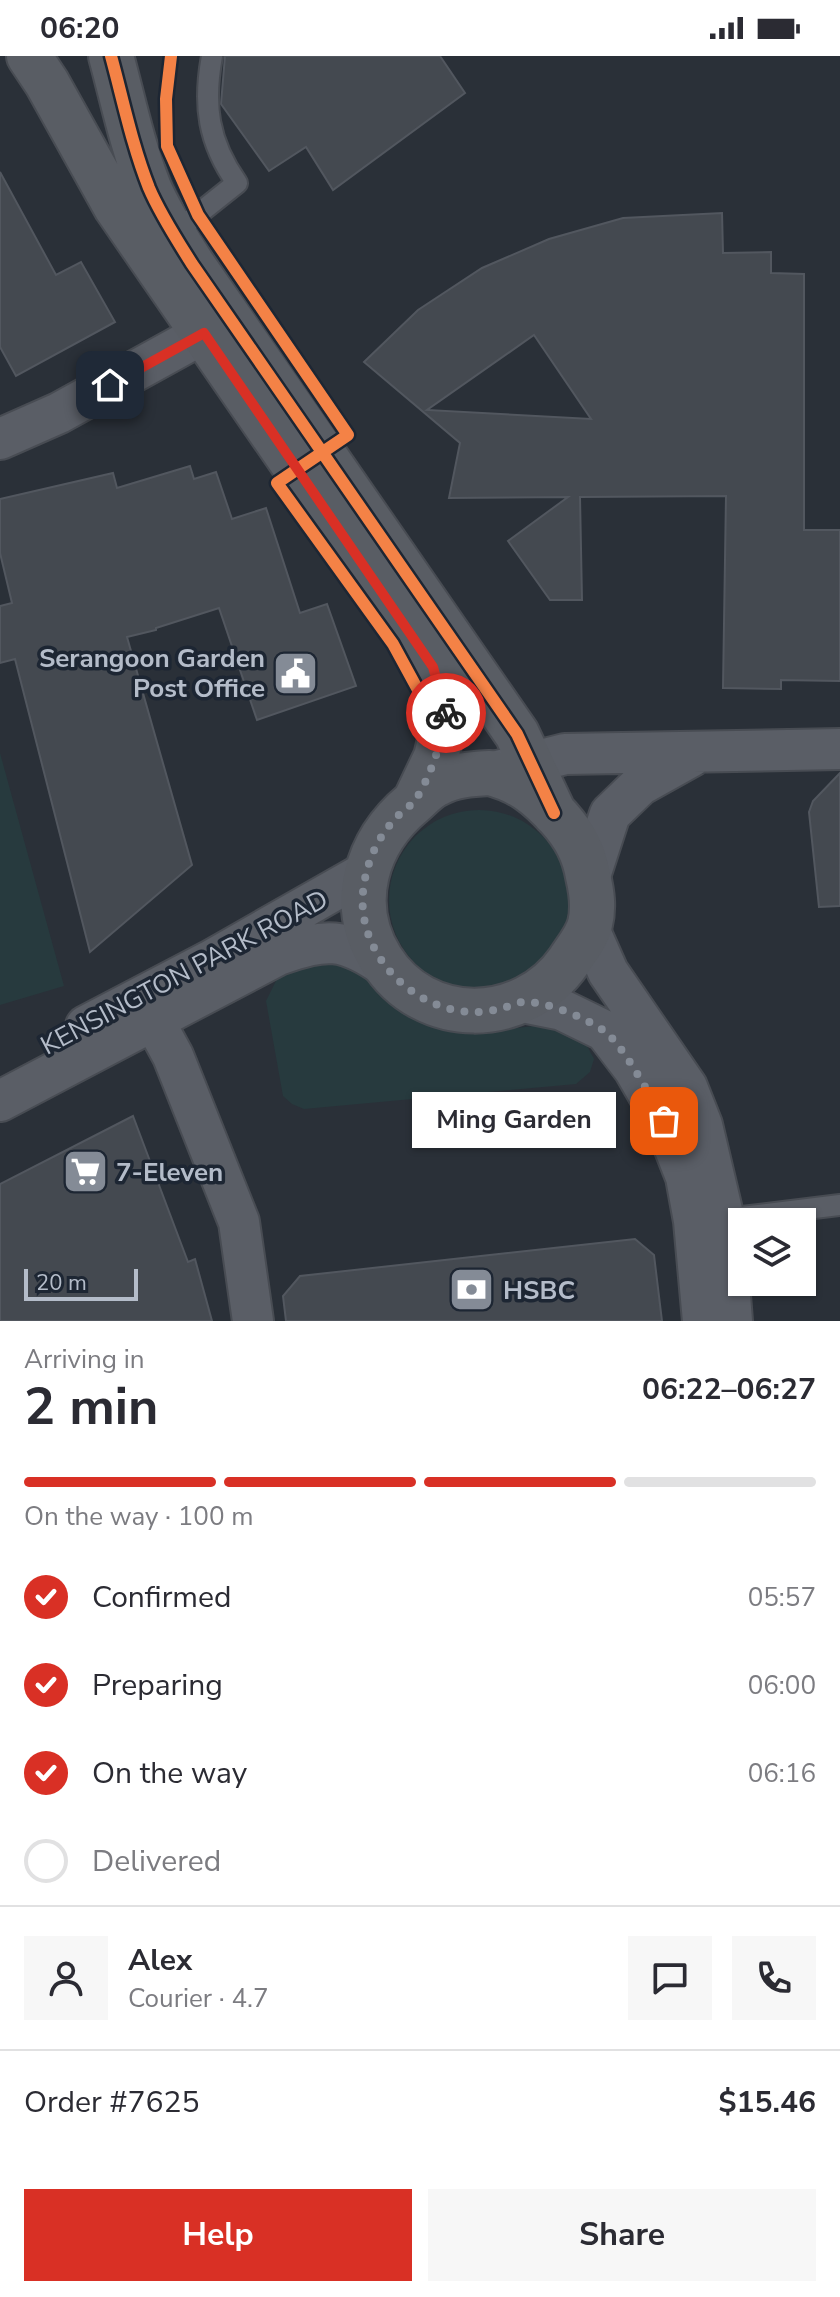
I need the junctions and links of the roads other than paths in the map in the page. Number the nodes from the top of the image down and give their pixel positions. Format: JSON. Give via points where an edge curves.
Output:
{"nodes":[{"id":1,"x":212,"y":56,"type":"edge"},
{"id":2,"x":115,"y":61,"type":"edge"},
{"id":3,"x":38,"y":65,"type":"edge"},
{"id":4,"x":173,"y":234,"type":"junction"},
{"id":5,"x":204,"y":333,"type":"junction"},
{"id":6,"x":0,"y":439,"type":"edge"},
{"id":7,"x":840,"y":749,"type":"edge"},
{"id":8,"x":699,"y":752,"type":"junction"},
{"id":9,"x":510,"y":768,"type":"junction"},
{"id":10,"x":415,"y":801,"type":"junction"},
{"id":11,"x":366,"y":872,"type":"junction"},
{"id":12,"x":589,"y":879,"type":"junction"},
{"id":13,"x":589,"y":929,"type":"junction"},
{"id":14,"x":386,"y":967,"type":"junction"},
{"id":15,"x":522,"y":1002,"type":"junction"},
{"id":16,"x":154,"y":1021,"type":"junction"},
{"id":17,"x":0,"y":1070,"type":"edge"},
{"id":18,"x":0,"y":1101,"type":"edge"},
{"id":19,"x":700,"y":1176,"type":"junction"},
{"id":20,"x":840,"y":1205,"type":"edge"},
{"id":21,"x":709,"y":1220,"type":"junction"},
{"id":22,"x":253,"y":1321,"type":"edge"},
{"id":23,"x":703,"y":1321,"type":"edge"},
{"id":24,"x":732,"y":1321,"type":"edge"}],
"edges":[{"from":1,"to":4,"type":"lane","via":[[207,85],[211,127],[220,159],[237,183]]},
{"from":2,"to":4,"type":"street","via":[[150,190]]},
{"from":3,"to":5,"type":"street","via":[[116,207]]},
{"from":4,"to":9,"type":"street","via":[[517,734]]},
{"from":5,"to":6,"type":"street","via":[[59,413]]},
{"from":5,"to":10,"type":"street","via":[[433,667],[446,715],[436,757]]},
{"from":7,"to":8,"type":"street"},
{"from":8,"to":9,"type":"street","via":[[565,754]]},
{"from":8,"to":12,"type":"street","via":[[640,785],[610,814]]},
{"from":9,"to":10,"type":"street","via":[[436,784]]},
{"from":9,"to":12,"type":"street","via":[[578,842]]},
{"from":10,"to":11,"type":"street","via":[[384,832]]},
{"from":11,"to":14,"type":"street","via":[[365,922]]},
{"from":11,"to":17,"type":"street","name":"KENSINGTON PARK ROAD","via":[[210,961]]},
{"from":12,"to":13,"type":"street"},
{"from":13,"to":15,"type":"street","via":[[561,972]]},
{"from":13,"to":19,"type":"street","via":[[608,972],[687,1087],[702,1125]]},
{"from":14,"to":15,"type":"street","via":[[410,991],[440,1006],[481,1011]]},
{"from":14,"to":16,"type":"street","name":"KENSINGTON PARK ROAD","via":[[364,952],[333,942],[313,943],[268,960]]},
{"from":15,"to":19,"type":"street","via":[[562,1010],[605,1031]]},
{"from":16,"to":18,"type":"street","name":"KENSINGTON PARK ROAD"},
{"from":16,"to":22,"type":"street","via":[[239,1222]]},
{"from":19,"to":21,"type":"street"},
{"from":20,"to":21,"type":"lane"},
{"from":21,"to":23,"type":"street"},
{"from":21,"to":24,"type":"street"}]}
